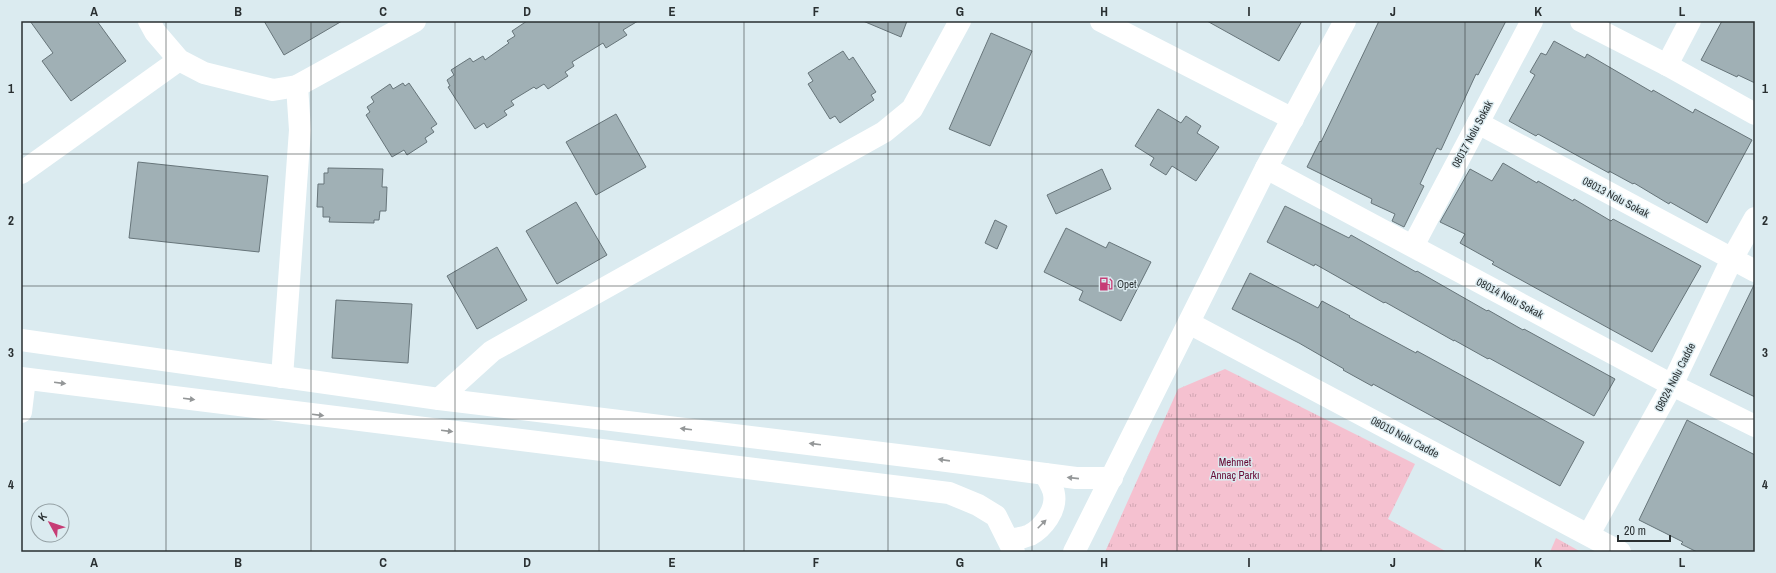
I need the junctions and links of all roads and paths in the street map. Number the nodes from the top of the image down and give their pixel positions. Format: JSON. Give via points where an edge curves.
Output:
{"nodes":[{"id":1,"x":149,"y":21,"type":"edge"},
{"id":2,"x":415,"y":21,"type":"edge"},
{"id":3,"x":960,"y":21,"type":"edge"},
{"id":4,"x":1101,"y":21,"type":"edge"},
{"id":5,"x":1345,"y":21,"type":"edge"},
{"id":6,"x":1532,"y":21,"type":"edge"},
{"id":7,"x":1581,"y":21,"type":"edge"},
{"id":8,"x":1690,"y":21,"type":"edge"},
{"id":9,"x":179,"y":60,"type":"junction"},
{"id":10,"x":1667,"y":66,"type":"junction"},
{"id":11,"x":297,"y":86,"type":"junction"},
{"id":12,"x":1755,"y":114,"type":"edge"},
{"id":13,"x":1294,"y":119,"type":"junction"},
{"id":14,"x":1478,"y":122,"type":"junction"},
{"id":15,"x":1266,"y":168,"type":"junction"},
{"id":16,"x":21,"y":173,"type":"edge"},
{"id":17,"x":1755,"y":218,"type":"edge"},
{"id":18,"x":1413,"y":246,"type":"junction"},
{"id":19,"x":1732,"y":259,"type":"junction"},
{"id":20,"x":1755,"y":271,"type":"edge"},
{"id":21,"x":1189,"y":323,"type":"junction"},
{"id":22,"x":21,"y":340,"type":"edge"},
{"id":23,"x":282,"y":377,"type":"junction"},
{"id":24,"x":23,"y":378,"type":"edge"},
{"id":25,"x":1672,"y":385,"type":"junction"},
{"id":26,"x":439,"y":399,"type":"junction"},
{"id":27,"x":21,"y":412,"type":"edge"},
{"id":28,"x":1755,"y":426,"type":"edge"},
{"id":29,"x":1045,"y":474,"type":"junction"},
{"id":30,"x":1112,"y":478,"type":"junction"},
{"id":31,"x":1589,"y":534,"type":"junction"},
{"id":32,"x":1008,"y":548,"type":"edge"},
{"id":33,"x":1074,"y":552,"type":"edge"},
{"id":34,"x":1620,"y":552,"type":"edge"}],
"edges":[{"from":1,"to":9,"type":"street"},
{"from":2,"to":11,"type":"street"},
{"from":3,"to":26,"type":"street","via":[[912,109],[884,132],[492,352]]},
{"from":4,"to":13,"type":"street"},
{"from":5,"to":13,"type":"street"},
{"from":6,"to":14,"type":"street","name":"08017 Nolu Sokak"},
{"from":7,"to":10,"type":"street"},
{"from":8,"to":10,"type":"street"},
{"from":9,"to":11,"type":"street","via":[[204,73],[273,90]]},
{"from":9,"to":16,"type":"street"},
{"from":10,"to":12,"type":"street"},
{"from":11,"to":23,"type":"street","via":[[300,130]]},
{"from":13,"to":15,"type":"street"},
{"from":14,"to":18,"type":"street","name":"08017 Nolu Sokak"},
{"from":14,"to":19,"type":"street","name":"08013 Nolu Sokak"},
{"from":15,"to":18,"type":"street","name":"08014 Nolu Sokak"},
{"from":15,"to":21,"type":"street"},
{"from":17,"to":19,"type":"street","name":"08024 Nolu Cadde"},
{"from":18,"to":25,"type":"street","name":"08014 Nolu Sokak"},
{"from":19,"to":20,"type":"street","name":"08013 Nolu Sokak"},
{"from":19,"to":25,"type":"street","name":"08024 Nolu Cadde"},
{"from":21,"to":30,"type":"street"},
{"from":21,"to":31,"type":"street","name":"08010 Nolu Cadde"},
{"from":22,"to":23,"type":"street"},
{"from":23,"to":26,"type":"street"},
{"from":24,"to":27,"type":"street"},
{"from":24,"to":32,"type":"street","one_way":true,"via":[[949,493],[996,516]]},
{"from":25,"to":28,"type":"street","name":"08014 Nolu Sokak"},
{"from":25,"to":31,"type":"street","name":"08024 Nolu Cadde"},
{"from":29,"to":26,"type":"street","one_way":true},
{"from":30,"to":29,"type":"street","one_way":true,"via":[[1076,478]]},
{"from":32,"to":29,"type":"street","one_way":true,"via":[[1045,522],[1054,507],[1054,493]]},
{"from":30,"to":33,"type":"street"},
{"from":31,"to":34,"type":"street","name":"08010 Nolu Cadde"}]}
